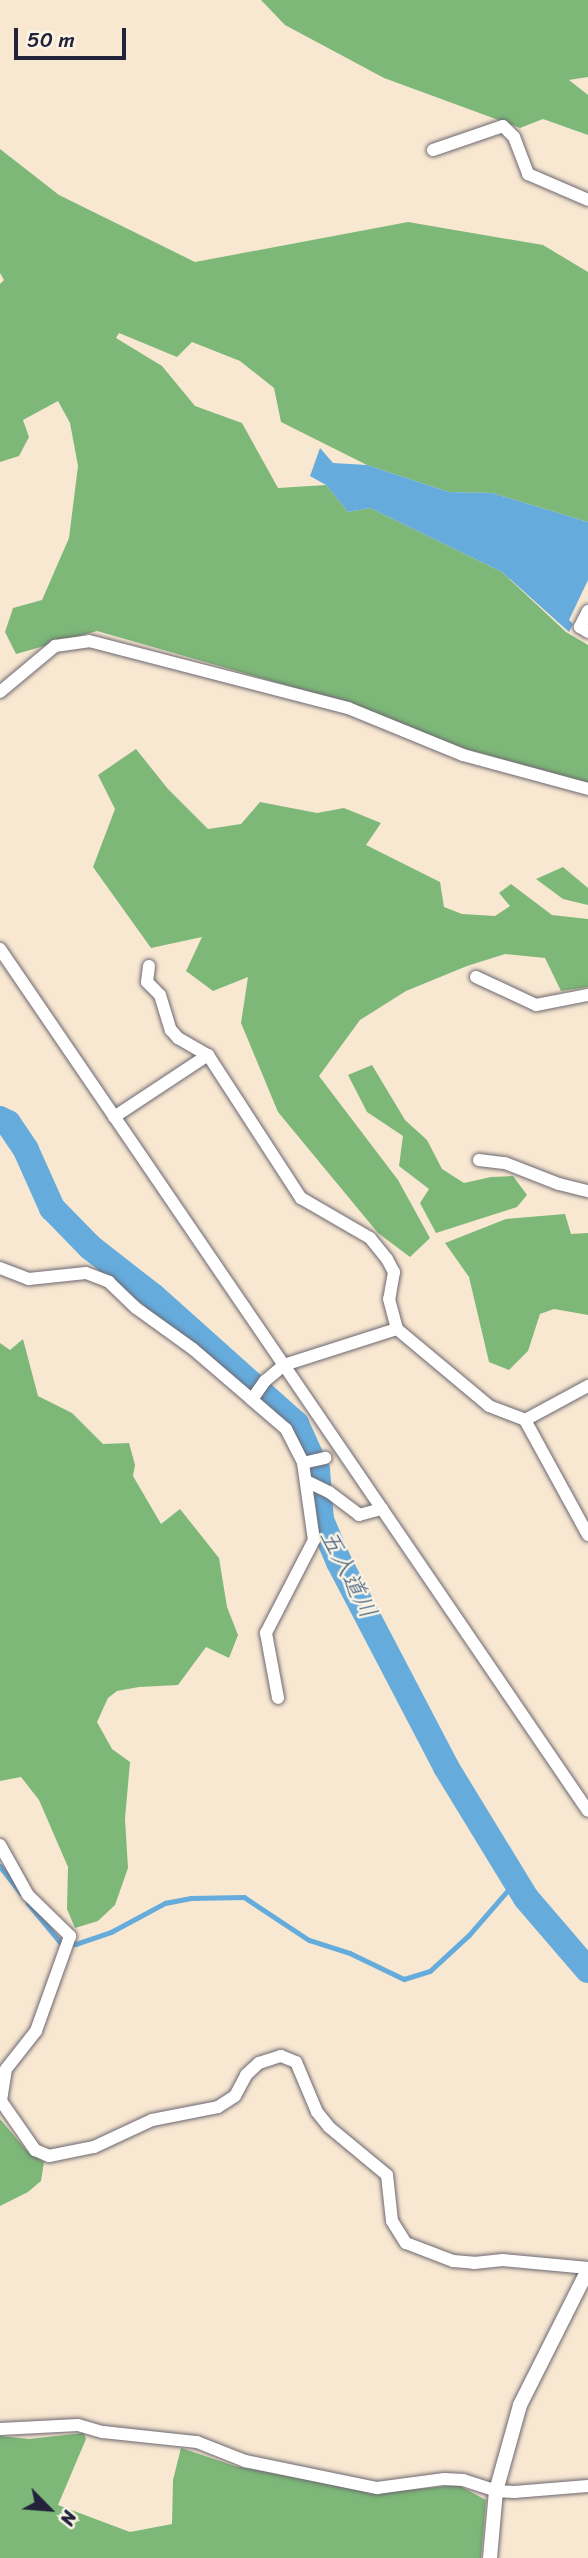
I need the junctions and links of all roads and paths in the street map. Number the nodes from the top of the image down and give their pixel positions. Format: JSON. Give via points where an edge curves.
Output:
{"nodes":[{"id":1,"x":433,"y":150,"type":"dead end"},
{"id":2,"x":588,"y":200,"type":"edge"},
{"id":3,"x":588,"y":611,"type":"edge"},
{"id":4,"x":588,"y":632,"type":"edge"},
{"id":5,"x":0,"y":692,"type":"edge"},
{"id":6,"x":588,"y":789,"type":"edge"},
{"id":7,"x":0,"y":949,"type":"edge"},
{"id":8,"x":149,"y":966,"type":"dead end"},
{"id":9,"x":476,"y":977,"type":"dead end"},
{"id":10,"x":588,"y":995,"type":"edge"},
{"id":11,"x":208,"y":1055,"type":"junction"},
{"id":12,"x":114,"y":1117,"type":"junction"},
{"id":13,"x":479,"y":1160,"type":"dead end"},
{"id":14,"x":588,"y":1191,"type":"edge"},
{"id":15,"x":0,"y":1268,"type":"edge"},
{"id":16,"x":397,"y":1329,"type":"junction"},
{"id":17,"x":284,"y":1365,"type":"junction"},
{"id":18,"x":588,"y":1386,"type":"edge"},
{"id":19,"x":253,"y":1398,"type":"junction"},
{"id":20,"x":525,"y":1420,"type":"junction"},
{"id":21,"x":325,"y":1458,"type":"dead end"},
{"id":22,"x":303,"y":1463,"type":"junction"},
{"id":23,"x":306,"y":1481,"type":"junction"},
{"id":24,"x":382,"y":1509,"type":"junction"},
{"id":25,"x":588,"y":1535,"type":"edge"},
{"id":26,"x":278,"y":1698,"type":"dead end"},
{"id":27,"x":588,"y":1811,"type":"edge"},
{"id":28,"x":0,"y":1845,"type":"edge"},
{"id":29,"x":588,"y":2269,"type":"edge"},
{"id":30,"x":0,"y":2429,"type":"edge"},
{"id":31,"x":588,"y":2486,"type":"edge"},
{"id":32,"x":496,"y":2491,"type":"junction"},
{"id":33,"x":489,"y":2558,"type":"edge"}],
"edges":[{"from":1,"to":2,"type":"street","via":[[503,126],[514,137],[528,174]]},
{"from":3,"to":4,"type":"street","via":[[580,627]]},
{"from":5,"to":6,"type":"street","via":[[55,646],[89,641],[348,708],[463,754]]},
{"from":7,"to":12,"type":"street"},
{"from":8,"to":11,"type":"street","via":[[147,982],[160,995],[171,1030]]},
{"from":9,"to":10,"type":"street","via":[[536,1005]]},
{"from":11,"to":12,"type":"street"},
{"from":11,"to":16,"type":"street","via":[[301,1198],[370,1238],[387,1259],[394,1272],[390,1299]]},
{"from":12,"to":17,"type":"street"},
{"from":13,"to":14,"type":"street","via":[[505,1163]]},
{"from":15,"to":19,"type":"street","via":[[29,1279],[86,1273],[109,1282],[135,1308]]},
{"from":16,"to":17,"type":"street"},
{"from":16,"to":20,"type":"street","via":[[489,1405]]},
{"from":17,"to":19,"type":"street"},
{"from":17,"to":24,"type":"street"},
{"from":18,"to":20,"type":"street"},
{"from":19,"to":22,"type":"street","via":[[286,1429]]},
{"from":20,"to":25,"type":"street"},
{"from":21,"to":22,"type":"street"},
{"from":22,"to":23,"type":"street"},
{"from":23,"to":24,"type":"street","via":[[359,1515]]},
{"from":23,"to":26,"type":"street","via":[[314,1539],[266,1633]]},
{"from":24,"to":27,"type":"street"},
{"from":28,"to":29,"type":"street","via":[[28,1895],[70,1936],[36,2031],[6,2069],[1,2101],[35,2150],[49,2156],[94,2147],[152,2120],[218,2107],[235,2096],[259,2063],[281,2056],[296,2062],[317,2112],[329,2127],[387,2175],[392,2221],[406,2243],[474,2263],[503,2260]]},
{"from":29,"to":32,"type":"street","via":[[520,2405]]},
{"from":30,"to":32,"type":"street","via":[[78,2425],[197,2442],[246,2461],[377,2488],[444,2479]]},
{"from":31,"to":32,"type":"street"},
{"from":32,"to":33,"type":"street"}]}
